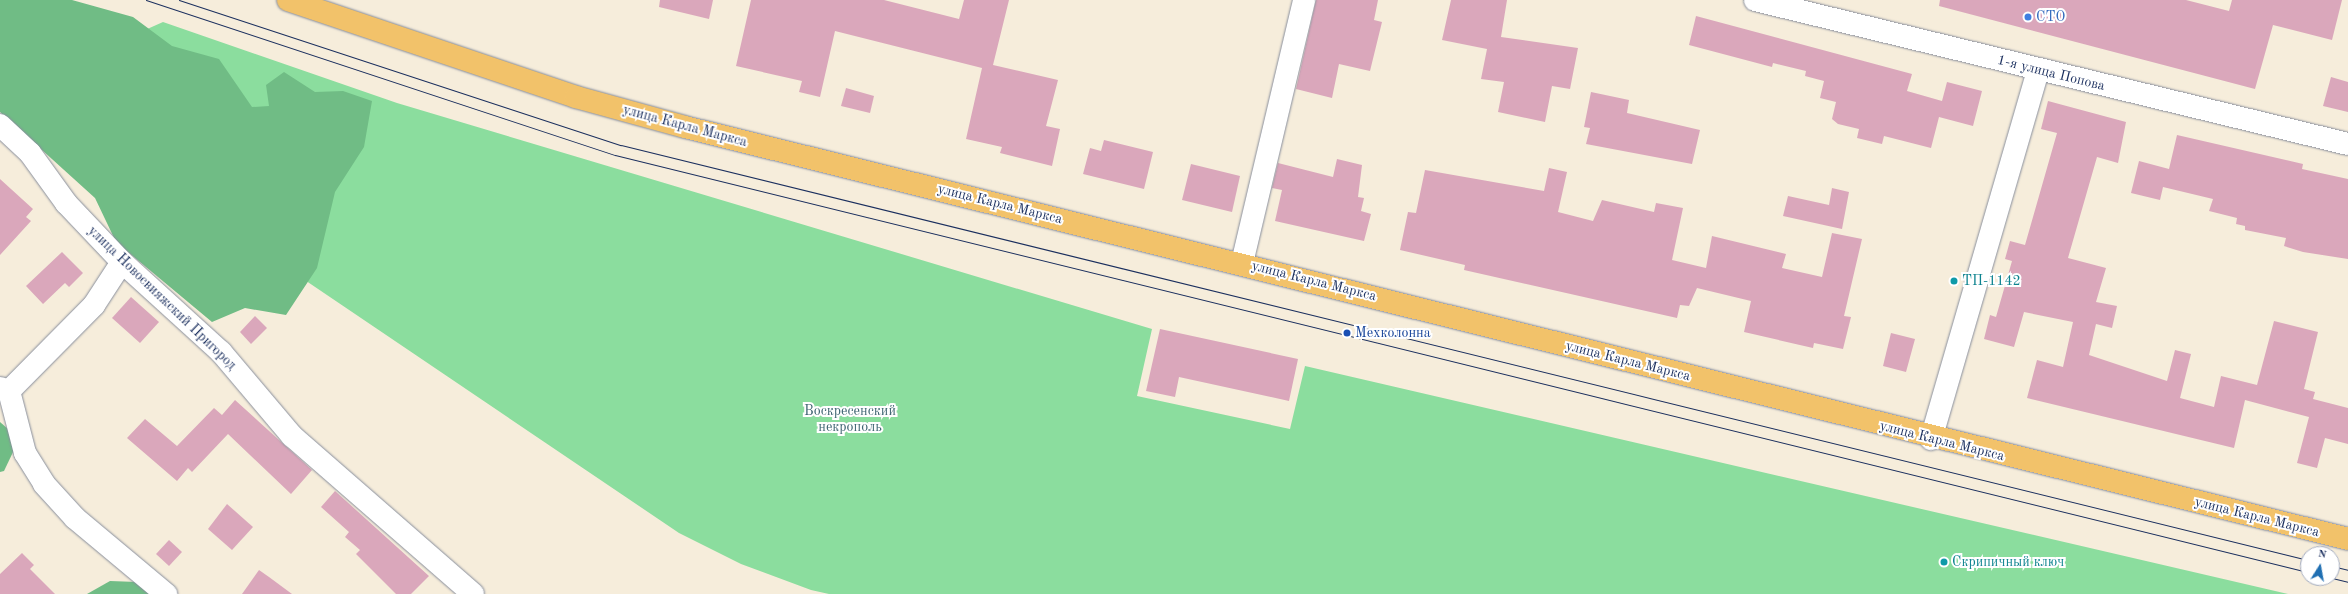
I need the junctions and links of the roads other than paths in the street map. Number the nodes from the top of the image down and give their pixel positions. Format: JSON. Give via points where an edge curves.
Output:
{"nodes":[{"id":1,"x":288,"y":0,"type":"edge"},
{"id":2,"x":1304,"y":0,"type":"edge"},
{"id":3,"x":1755,"y":0,"type":"edge"},
{"id":4,"x":2038,"y":70,"type":"junction"},
{"id":5,"x":0,"y":125,"type":"edge"},
{"id":6,"x":2348,"y":144,"type":"edge"},
{"id":7,"x":122,"y":262,"type":"junction"},
{"id":8,"x":1242,"y":263,"type":"junction"},
{"id":9,"x":5,"y":390,"type":"edge"},
{"id":10,"x":1931,"y":438,"type":"junction"},
{"id":11,"x":2348,"y":539,"type":"edge"},
{"id":12,"x":166,"y":594,"type":"edge"},
{"id":13,"x":473,"y":594,"type":"edge"}],
"edges":[{"from":1,"to":8,"type":"main road","name":"улица Карла Маркса","via":[[591,101]]},
{"from":2,"to":8,"type":"street"},
{"from":3,"to":4,"type":"street","name":"1-я улица Попова"},
{"from":4,"to":6,"type":"street","name":"1-я улица Попова"},
{"from":4,"to":10,"type":"street"},
{"from":5,"to":7,"type":"street","name":"улица Новосвияжский Пригород","via":[[30,153],[66,203]]},
{"from":7,"to":9,"type":"street","via":[[94,305]]},
{"from":7,"to":13,"type":"street","name":"улица Новосвияжский Пригород","via":[[221,352],[292,436]]},
{"from":8,"to":10,"type":"main road","name":"улица Карла Маркса"},
{"from":9,"to":12,"type":"street","via":[[25,454],[44,484],[75,518]]},
{"from":10,"to":11,"type":"main road","name":"улица Карла Маркса"}]}
